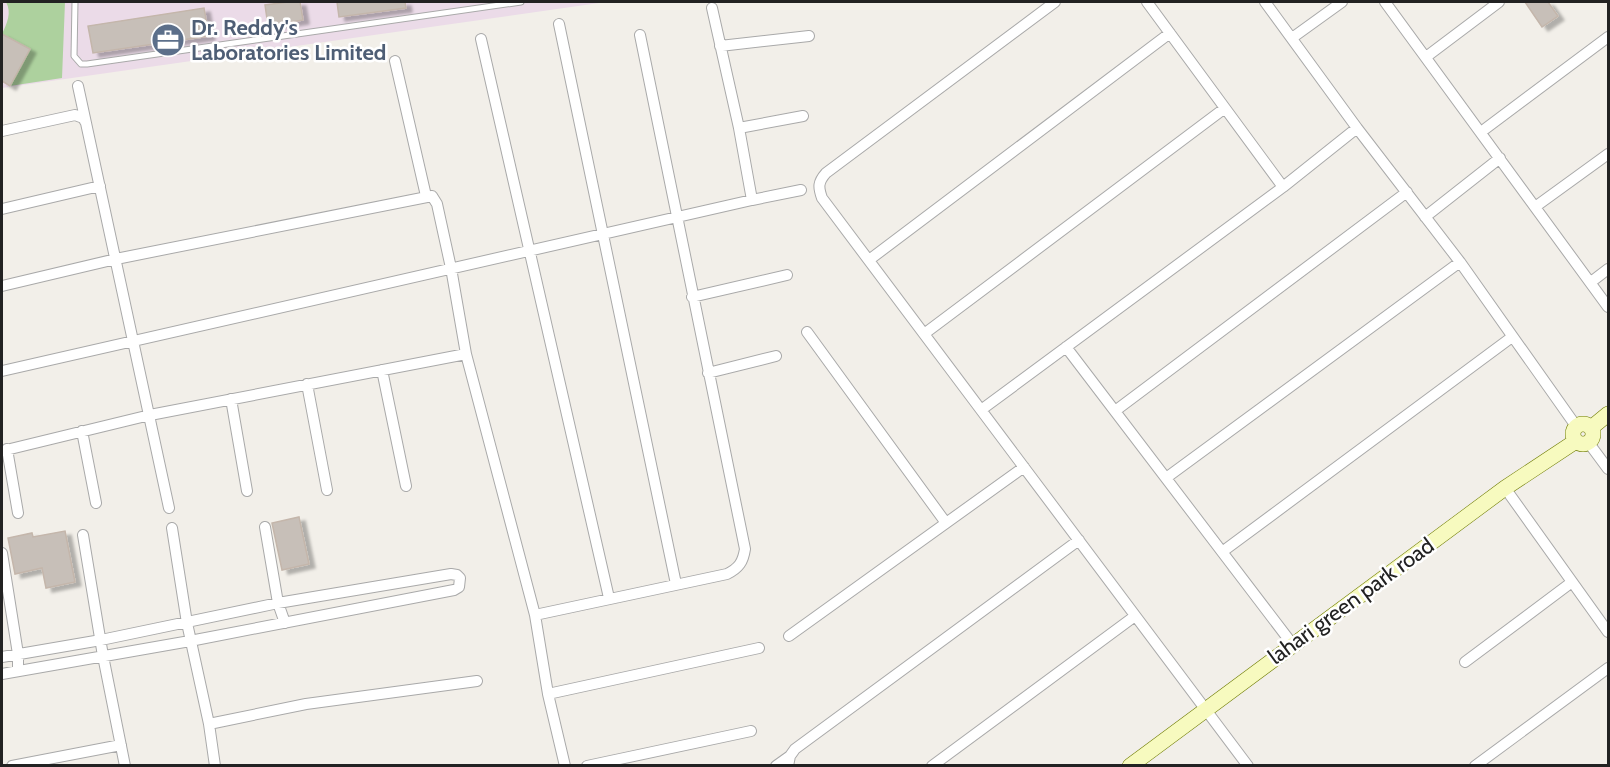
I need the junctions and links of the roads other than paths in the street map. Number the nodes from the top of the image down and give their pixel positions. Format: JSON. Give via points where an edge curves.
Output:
{"nodes":[{"id":1,"x":75,"y":2,"type":"edge"},
{"id":2,"x":521,"y":2,"type":"edge"},
{"id":3,"x":1055,"y":2,"type":"edge"},
{"id":4,"x":1147,"y":2,"type":"edge"},
{"id":5,"x":1265,"y":2,"type":"edge"},
{"id":6,"x":1342,"y":2,"type":"edge"},
{"id":7,"x":1385,"y":2,"type":"edge"},
{"id":8,"x":1499,"y":2,"type":"edge"},
{"id":9,"x":712,"y":8,"type":"dead end"},
{"id":10,"x":559,"y":24,"type":"dead end"},
{"id":11,"x":1170,"y":33,"type":"junction"},
{"id":12,"x":640,"y":35,"type":"dead end"},
{"id":13,"x":809,"y":36,"type":"dead end"},
{"id":14,"x":1292,"y":38,"type":"junction"},
{"id":15,"x":1608,"y":38,"type":"edge"},
{"id":16,"x":481,"y":39,"type":"dead end"},
{"id":17,"x":720,"y":46,"type":"junction"},
{"id":18,"x":1426,"y":57,"type":"junction"},
{"id":19,"x":395,"y":61,"type":"dead end"},
{"id":20,"x":78,"y":86,"type":"dead end"},
{"id":21,"x":1225,"y":108,"type":"junction"},
{"id":22,"x":803,"y":116,"type":"dead end"},
{"id":23,"x":86,"y":123,"type":"junction"},
{"id":24,"x":739,"y":128,"type":"junction"},
{"id":25,"x":1357,"y":128,"type":"junction"},
{"id":26,"x":2,"y":131,"type":"edge"},
{"id":27,"x":1481,"y":132,"type":"junction"},
{"id":28,"x":1608,"y":154,"type":"edge"},
{"id":29,"x":1500,"y":158,"type":"junction"},
{"id":30,"x":100,"y":186,"type":"junction"},
{"id":31,"x":1283,"y":187,"type":"junction"},
{"id":32,"x":801,"y":190,"type":"dead end"},
{"id":33,"x":1407,"y":192,"type":"junction"},
{"id":34,"x":426,"y":196,"type":"junction"},
{"id":35,"x":752,"y":200,"type":"junction"},
{"id":36,"x":1535,"y":207,"type":"junction"},
{"id":37,"x":2,"y":209,"type":"edge"},
{"id":38,"x":1425,"y":217,"type":"junction"},
{"id":39,"x":676,"y":218,"type":"junction"},
{"id":40,"x":603,"y":235,"type":"junction"},
{"id":41,"x":530,"y":251,"type":"junction"},
{"id":42,"x":116,"y":259,"type":"junction"},
{"id":43,"x":869,"y":260,"type":"junction"},
{"id":44,"x":1460,"y":262,"type":"junction"},
{"id":45,"x":451,"y":268,"type":"junction"},
{"id":46,"x":1608,"y":269,"type":"edge"},
{"id":47,"x":787,"y":274,"type":"dead end"},
{"id":48,"x":1590,"y":282,"type":"junction"},
{"id":49,"x":2,"y":286,"type":"edge"},
{"id":50,"x":692,"y":297,"type":"junction"},
{"id":51,"x":1608,"y":307,"type":"edge"},
{"id":52,"x":807,"y":332,"type":"dead end"},
{"id":53,"x":924,"y":334,"type":"junction"},
{"id":54,"x":1512,"y":337,"type":"junction"},
{"id":55,"x":134,"y":340,"type":"junction"},
{"id":56,"x":1066,"y":347,"type":"junction"},
{"id":57,"x":466,"y":354,"type":"junction"},
{"id":58,"x":776,"y":357,"type":"dead end"},
{"id":59,"x":2,"y":370,"type":"edge"},
{"id":60,"x":382,"y":370,"type":"junction"},
{"id":61,"x":708,"y":373,"type":"junction"},
{"id":62,"x":307,"y":384,"type":"junction"},
{"id":63,"x":231,"y":399,"type":"junction"},
{"id":64,"x":981,"y":410,"type":"junction"},
{"id":65,"x":1115,"y":411,"type":"junction"},
{"id":66,"x":1608,"y":414,"type":"edge"},
{"id":67,"x":150,"y":415,"type":"junction"},
{"id":68,"x":82,"y":431,"type":"junction"},
{"id":69,"x":1583,"y":434,"type":"junction"},
{"id":70,"x":4,"y":450,"type":"edge"},
{"id":71,"x":1024,"y":467,"type":"junction"},
{"id":72,"x":1608,"y":469,"type":"edge"},
{"id":73,"x":1166,"y":478,"type":"junction"},
{"id":74,"x":406,"y":486,"type":"dead end"},
{"id":75,"x":1505,"y":488,"type":"junction"},
{"id":76,"x":327,"y":490,"type":"dead end"},
{"id":77,"x":247,"y":491,"type":"dead end"},
{"id":78,"x":96,"y":503,"type":"dead end"},
{"id":79,"x":169,"y":507,"type":"dead end"},
{"id":80,"x":18,"y":513,"type":"dead end"},
{"id":81,"x":946,"y":523,"type":"junction"},
{"id":82,"x":265,"y":527,"type":"dead end"},
{"id":83,"x":172,"y":528,"type":"dead end"},
{"id":84,"x":83,"y":535,"type":"dead end"},
{"id":85,"x":1079,"y":540,"type":"junction"},
{"id":86,"x":1222,"y":552,"type":"junction"},
{"id":87,"x":2,"y":553,"type":"edge"},
{"id":88,"x":1572,"y":582,"type":"junction"},
{"id":89,"x":676,"y":584,"type":"junction"},
{"id":90,"x":609,"y":598,"type":"junction"},
{"id":91,"x":278,"y":603,"type":"junction"},
{"id":92,"x":535,"y":615,"type":"junction"},
{"id":93,"x":1135,"y":616,"type":"junction"},
{"id":94,"x":187,"y":623,"type":"junction"},
{"id":95,"x":285,"y":623,"type":"junction"},
{"id":96,"x":1608,"y":632,"type":"edge"},
{"id":97,"x":789,"y":636,"type":"dead end"},
{"id":98,"x":101,"y":640,"type":"junction"},
{"id":99,"x":190,"y":641,"type":"junction"},
{"id":100,"x":1293,"y":645,"type":"junction"},
{"id":101,"x":759,"y":648,"type":"dead end"},
{"id":102,"x":18,"y":654,"type":"junction"},
{"id":103,"x":102,"y":656,"type":"junction"},
{"id":104,"x":2,"y":657,"type":"edge"},
{"id":105,"x":1465,"y":662,"type":"dead end"},
{"id":106,"x":1608,"y":668,"type":"edge"},
{"id":107,"x":18,"y":671,"type":"junction"},
{"id":108,"x":2,"y":674,"type":"edge"},
{"id":109,"x":477,"y":681,"type":"dead end"},
{"id":110,"x":548,"y":694,"type":"junction"},
{"id":111,"x":1205,"y":709,"type":"junction"},
{"id":112,"x":209,"y":724,"type":"junction"},
{"id":113,"x":751,"y":731,"type":"dead end"},
{"id":114,"x":121,"y":745,"type":"junction"},
{"id":115,"x":789,"y":761,"type":"edge"},
{"id":116,"x":12,"y":765,"type":"edge"},
{"id":117,"x":125,"y":765,"type":"edge"},
{"id":118,"x":216,"y":765,"type":"edge"},
{"id":119,"x":565,"y":765,"type":"edge"},
{"id":120,"x":587,"y":765,"type":"edge"},
{"id":121,"x":777,"y":765,"type":"edge"},
{"id":122,"x":932,"y":765,"type":"edge"},
{"id":123,"x":1130,"y":765,"type":"edge"},
{"id":124,"x":1248,"y":765,"type":"edge"},
{"id":125,"x":1476,"y":765,"type":"edge"}],
"edges":[{"from":1,"to":2,"type":"lane","via":[[74,56],[81,64],[87,64]]},
{"from":3,"to":43,"type":"street","via":[[820,180],[822,198]]},
{"from":4,"to":11,"type":"street"},
{"from":5,"to":14,"type":"street"},
{"from":6,"to":14,"type":"street"},
{"from":7,"to":18,"type":"street"},
{"from":8,"to":18,"type":"street"},
{"from":9,"to":17,"type":"street"},
{"from":10,"to":40,"type":"street"},
{"from":11,"to":21,"type":"street"},
{"from":11,"to":43,"type":"street"},
{"from":12,"to":39,"type":"street"},
{"from":13,"to":17,"type":"street"},
{"from":14,"to":25,"type":"street"},
{"from":15,"to":27,"type":"street"},
{"from":16,"to":41,"type":"street"},
{"from":17,"to":24,"type":"street"},
{"from":18,"to":27,"type":"street"},
{"from":19,"to":34,"type":"street"},
{"from":20,"to":23,"type":"street"},
{"from":21,"to":31,"type":"street"},
{"from":21,"to":53,"type":"street"},
{"from":22,"to":24,"type":"street"},
{"from":23,"to":26,"type":"street","via":[[75,115]]},
{"from":23,"to":30,"type":"street"},
{"from":24,"to":35,"type":"street"},
{"from":25,"to":31,"type":"street"},
{"from":25,"to":33,"type":"street"},
{"from":27,"to":29,"type":"street"},
{"from":28,"to":36,"type":"street"},
{"from":29,"to":36,"type":"street"},
{"from":29,"to":38,"type":"street"},
{"from":30,"to":37,"type":"street"},
{"from":30,"to":42,"type":"street"},
{"from":31,"to":56,"type":"street"},
{"from":32,"to":35,"type":"street"},
{"from":33,"to":38,"type":"street"},
{"from":33,"to":65,"type":"street"},
{"from":34,"to":42,"type":"street"},
{"from":34,"to":45,"type":"street","via":[[435,200]]},
{"from":35,"to":39,"type":"street"},
{"from":36,"to":48,"type":"street"},
{"from":38,"to":44,"type":"street"},
{"from":39,"to":40,"type":"street"},
{"from":39,"to":50,"type":"street"},
{"from":40,"to":41,"type":"street"},
{"from":40,"to":89,"type":"street"},
{"from":41,"to":45,"type":"street"},
{"from":41,"to":90,"type":"street"},
{"from":42,"to":49,"type":"street"},
{"from":42,"to":55,"type":"street"},
{"from":43,"to":53,"type":"street"},
{"from":44,"to":54,"type":"street"},
{"from":44,"to":73,"type":"street"},
{"from":45,"to":55,"type":"street"},
{"from":45,"to":57,"type":"street"},
{"from":46,"to":48,"type":"street"},
{"from":47,"to":50,"type":"street"},
{"from":48,"to":51,"type":"street"},
{"from":50,"to":61,"type":"street"},
{"from":52,"to":81,"type":"street"},
{"from":53,"to":64,"type":"street"},
{"from":54,"to":69,"type":"street"},
{"from":54,"to":86,"type":"street"},
{"from":55,"to":59,"type":"street"},
{"from":55,"to":67,"type":"street"},
{"from":56,"to":64,"type":"street"},
{"from":56,"to":65,"type":"street"},
{"from":57,"to":60,"type":"street"},
{"from":57,"to":92,"type":"street"},
{"from":58,"to":61,"type":"street"},
{"from":60,"to":62,"type":"street"},
{"from":60,"to":74,"type":"street"},
{"from":61,"to":89,"type":"street","via":[[745,549],[737,568],[727,574]]},
{"from":62,"to":63,"type":"street"},
{"from":62,"to":76,"type":"street"},
{"from":63,"to":67,"type":"street"},
{"from":63,"to":77,"type":"street"},
{"from":64,"to":71,"type":"street"},
{"from":65,"to":73,"type":"street"},
{"from":66,"to":69,"type":"street","name":"lahari green park road"},
{"from":67,"to":68,"type":"street"},
{"from":67,"to":79,"type":"street"},
{"from":68,"to":70,"type":"street"},
{"from":68,"to":78,"type":"street"},
{"from":69,"to":72,"type":"street"},
{"from":69,"to":75,"type":"street","name":"lahari green park road"},
{"from":70,"to":80,"type":"street"},
{"from":71,"to":81,"type":"street"},
{"from":71,"to":85,"type":"street"},
{"from":73,"to":86,"type":"street"},
{"from":75,"to":88,"type":"street"},
{"from":75,"to":100,"type":"street","name":"lahari green park road"},
{"from":81,"to":97,"type":"street"},
{"from":82,"to":91,"type":"street"},
{"from":83,"to":94,"type":"street"},
{"from":84,"to":98,"type":"street"},
{"from":85,"to":93,"type":"street"},
{"from":85,"to":115,"type":"street","via":[[795,749]]},
{"from":86,"to":100,"type":"street"},
{"from":87,"to":102,"type":"street"},
{"from":88,"to":96,"type":"street"},
{"from":88,"to":105,"type":"street"},
{"from":89,"to":90,"type":"street"},
{"from":90,"to":92,"type":"street"},
{"from":91,"to":94,"type":"street"},
{"from":91,"to":95,"type":"street"},
{"from":91,"to":95,"type":"street","via":[[451,574],[460,578],[459,587],[454,590]]},
{"from":92,"to":110,"type":"street"},
{"from":93,"to":111,"type":"street"},
{"from":93,"to":122,"type":"street"},
{"from":94,"to":98,"type":"street"},
{"from":94,"to":99,"type":"street"},
{"from":95,"to":99,"type":"street"},
{"from":98,"to":102,"type":"street"},
{"from":98,"to":103,"type":"street"},
{"from":99,"to":103,"type":"street"},
{"from":99,"to":112,"type":"street"},
{"from":100,"to":111,"type":"street","name":"lahari green park road"},
{"from":101,"to":110,"type":"street"},
{"from":102,"to":104,"type":"street"},
{"from":102,"to":107,"type":"street"},
{"from":103,"to":107,"type":"street"},
{"from":103,"to":114,"type":"street"},
{"from":106,"to":125,"type":"street"},
{"from":107,"to":108,"type":"street"},
{"from":109,"to":112,"type":"street","via":[[306,704]]},
{"from":110,"to":119,"type":"street"},
{"from":111,"to":123,"type":"street","name":"lahari green park road"},
{"from":111,"to":124,"type":"street"},
{"from":112,"to":118,"type":"street"},
{"from":113,"to":120,"type":"street"},
{"from":114,"to":116,"type":"street"},
{"from":114,"to":117,"type":"street"},
{"from":115,"to":121,"type":"street"}]}
